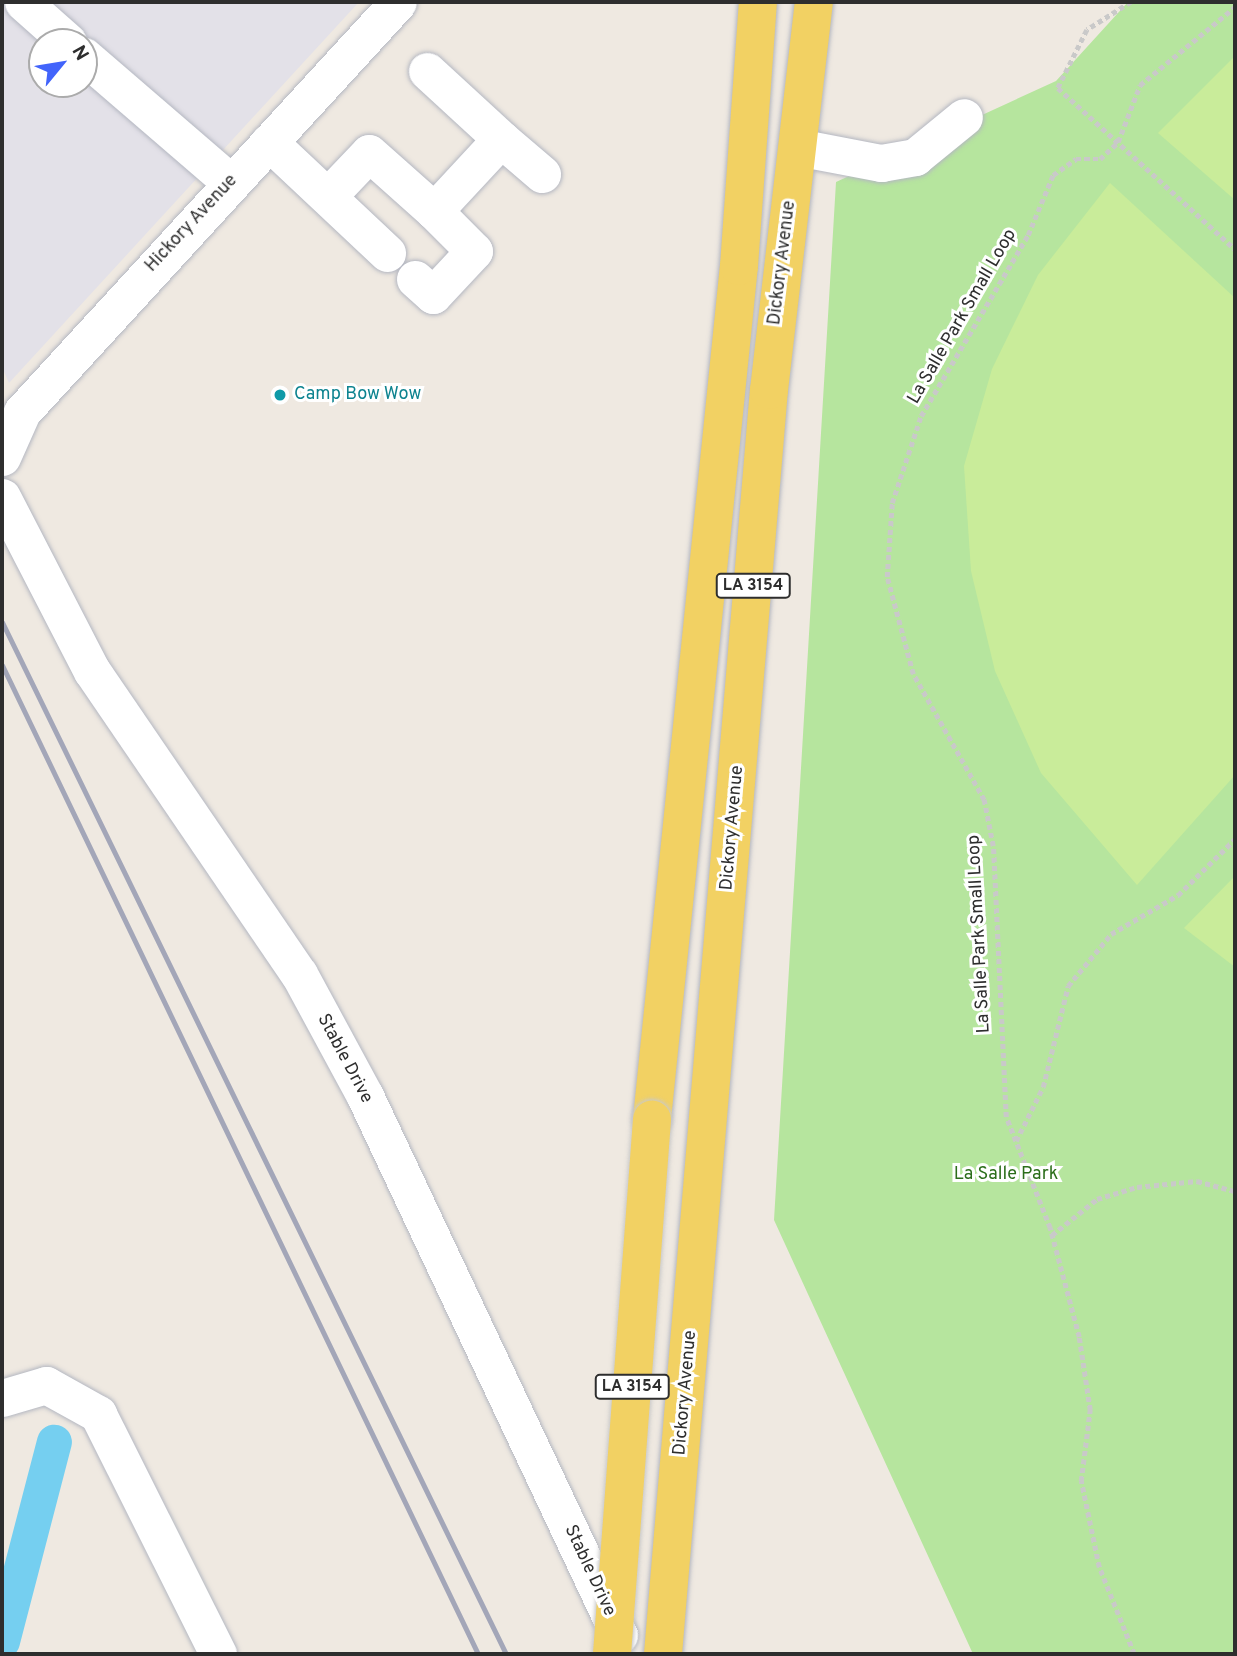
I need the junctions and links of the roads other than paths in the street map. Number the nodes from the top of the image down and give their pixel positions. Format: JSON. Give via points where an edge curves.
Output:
{"nodes":[{"id":1,"x":23,"y":2,"type":"edge"},
{"id":2,"x":398,"y":2,"type":"edge"},
{"id":3,"x":758,"y":2,"type":"edge"},
{"id":4,"x":814,"y":2,"type":"edge"},
{"id":5,"x":52,"y":28,"type":"edge"},
{"id":6,"x":98,"y":68,"type":"edge"},
{"id":7,"x":427,"y":71,"type":"dead end"},
{"id":8,"x":964,"y":117,"type":"dead end"},
{"id":9,"x":501,"y":139,"type":"junction"},
{"id":10,"x":269,"y":142,"type":"junction"},
{"id":11,"x":797,"y":147,"type":"junction"},
{"id":12,"x":542,"y":174,"type":"dead end"},
{"id":13,"x":231,"y":183,"type":"junction"},
{"id":14,"x":328,"y":197,"type":"junction"},
{"id":15,"x":434,"y":211,"type":"junction"},
{"id":16,"x":387,"y":253,"type":"dead end"},
{"id":17,"x":415,"y":279,"type":"dead end"},
{"id":18,"x":2,"y":460,"type":"edge"},
{"id":19,"x":2,"y":497,"type":"edge"},
{"id":20,"x":2,"y":1398,"type":"edge"},
{"id":21,"x":218,"y":1654,"type":"edge"},
{"id":22,"x":612,"y":1654,"type":"edge"},
{"id":23,"x":628,"y":1654,"type":"edge"},
{"id":24,"x":663,"y":1654,"type":"edge"}],
"edges":[{"from":1,"to":5,"type":"street"},
{"from":2,"to":10,"type":"street","name":"Hickory Avenue"},
{"from":3,"to":22,"type":"main road","number":"LA 3154","bridge":true,"via":[[740,266],[652,1119]]},
{"from":4,"to":11,"type":"main road","name":"Dickory Avenue","number":"LA 3154"},
{"from":6,"to":13,"type":"street"},
{"from":7,"to":9,"type":"street"},
{"from":8,"to":11,"type":"street","via":[[915,157],[881,163]]},
{"from":9,"to":12,"type":"street"},
{"from":9,"to":15,"type":"street"},
{"from":10,"to":13,"type":"street","name":"Hickory Avenue"},
{"from":10,"to":14,"type":"street"},
{"from":11,"to":24,"type":"main road","name":"Dickory Avenue","number":"LA 3154","via":[[769,390]]},
{"from":13,"to":18,"type":"street","name":"Hickory Avenue","via":[[22,412]]},
{"from":14,"to":15,"type":"street","via":[[369,153]]},
{"from":14,"to":16,"type":"street"},
{"from":15,"to":17,"type":"street","via":[[474,251],[433,295]]},
{"from":19,"to":23,"type":"street","name":"Stable Drive","via":[[92,671],[306,986],[365,1096]]},
{"from":20,"to":21,"type":"street","via":[[46,1385],[98,1414]]}]}
